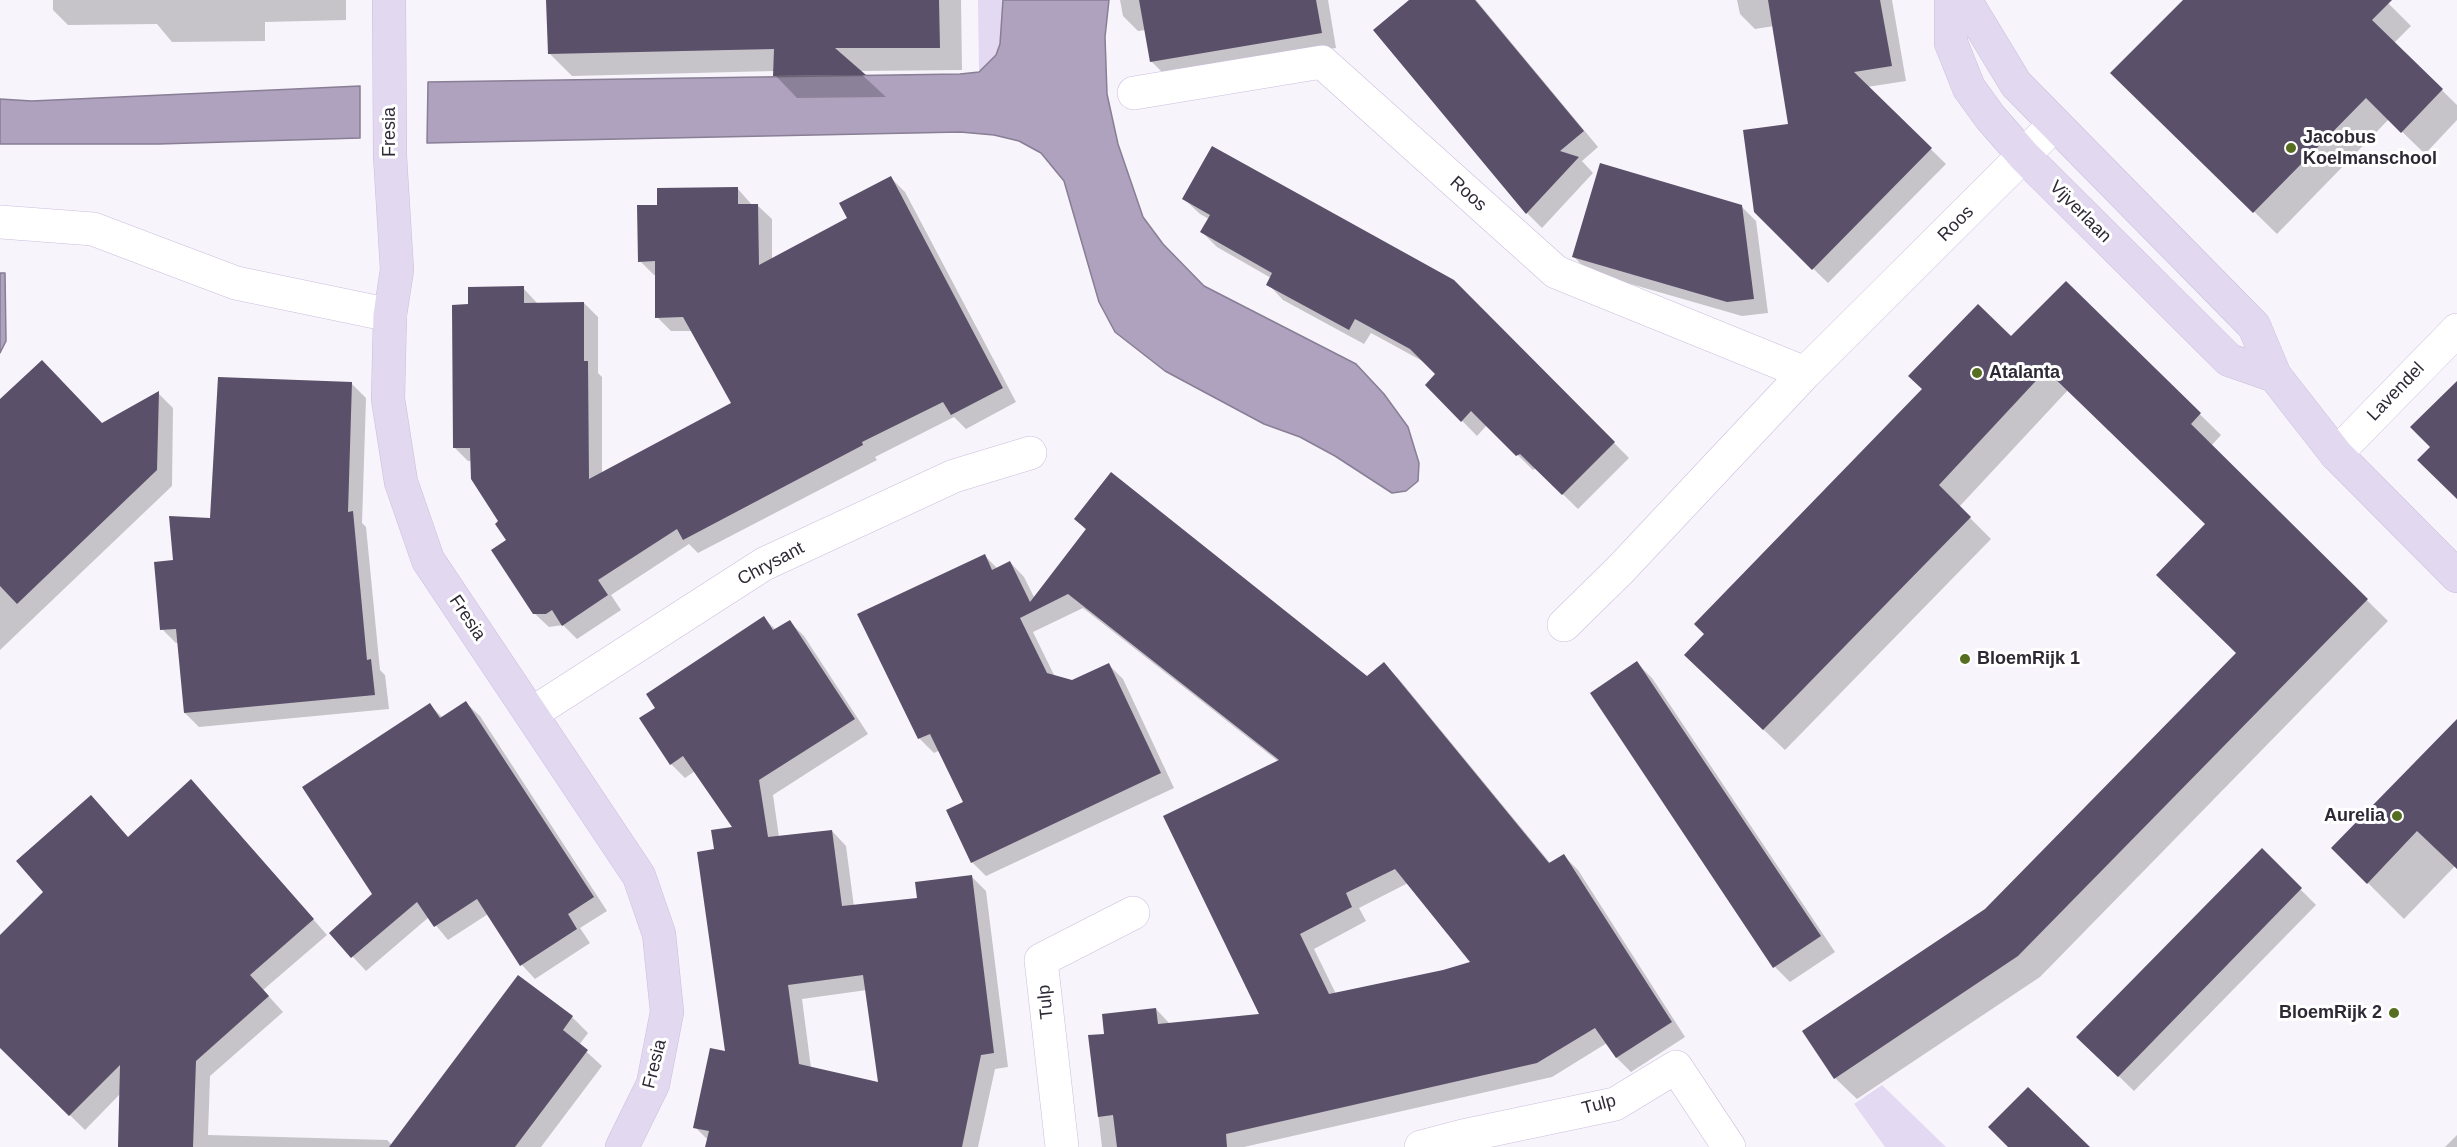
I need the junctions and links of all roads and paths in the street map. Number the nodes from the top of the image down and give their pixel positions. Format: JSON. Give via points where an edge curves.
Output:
{"nodes":[{"id":1,"x":388,"y":0,"type":"edge"},
{"id":2,"x":1951,"y":0,"type":"edge"},
{"id":3,"x":1965,"y":0,"type":"edge"},
{"id":4,"x":1134,"y":93,"type":"dead end"},
{"id":5,"x":2055,"y":124,"type":"junction"},
{"id":6,"x":2024,"y":156,"type":"junction"},
{"id":7,"x":0,"y":222,"type":"edge"},
{"id":8,"x":390,"y":315,"type":"junction"},
{"id":9,"x":2457,"y":330,"type":"edge"},
{"id":10,"x":1805,"y":373,"type":"junction"},
{"id":11,"x":2275,"y":376,"type":"junction"},
{"id":12,"x":1030,"y":453,"type":"dead end"},
{"id":13,"x":2336,"y":454,"type":"junction"},
{"id":14,"x":2457,"y":576,"type":"edge"},
{"id":15,"x":1564,"y":625,"type":"dead end"},
{"id":16,"x":531,"y":714,"type":"junction"},
{"id":17,"x":1132,"y":913,"type":"dead end"},
{"id":18,"x":622,"y":1147,"type":"edge"},
{"id":19,"x":1062,"y":1147,"type":"edge"},
{"id":20,"x":1421,"y":1147,"type":"edge"},
{"id":21,"x":1729,"y":1147,"type":"edge"}],
"edges":[{"from":1,"to":8,"type":"street","name":"Fresia","via":[[390,156],[397,270]]},
{"from":2,"to":6,"type":"street","name":"Vijverlaan","via":[[1952,42],[1969,88]]},
{"from":3,"to":5,"type":"street","via":[[2016,84]]},
{"from":4,"to":10,"type":"street","name":"Roos","via":[[1322,62],[1556,272]]},
{"from":5,"to":6,"type":"street","name":"Roos"},
{"from":5,"to":11,"type":"street","via":[[2254,326]]},
{"from":6,"to":10,"type":"street","name":"Roos"},
{"from":6,"to":11,"type":"street","name":"Vijverlaan","via":[[2229,360]]},
{"from":7,"to":8,"type":"street","via":[[93,229],[236,283]]},
{"from":8,"to":16,"type":"street","name":"Fresia","via":[[388,399],[401,482],[428,561]]},
{"from":9,"to":13,"type":"street","name":"Lavendel"},
{"from":10,"to":15,"type":"street","name":"Roos"},
{"from":11,"to":13,"type":"street"},
{"from":12,"to":16,"type":"street","name":"Chrysant","via":[[954,476],[764,564]]},
{"from":13,"to":14,"type":"street"},
{"from":16,"to":18,"type":"street","name":"Fresia","via":[[639,876],[659,934],[667,1012],[653,1084]]},
{"from":17,"to":19,"type":"street","name":"Tulp","via":[[1041,960]]},
{"from":20,"to":21,"type":"street","name":"Tulp","via":[[1614,1104],[1676,1067]]}]}
